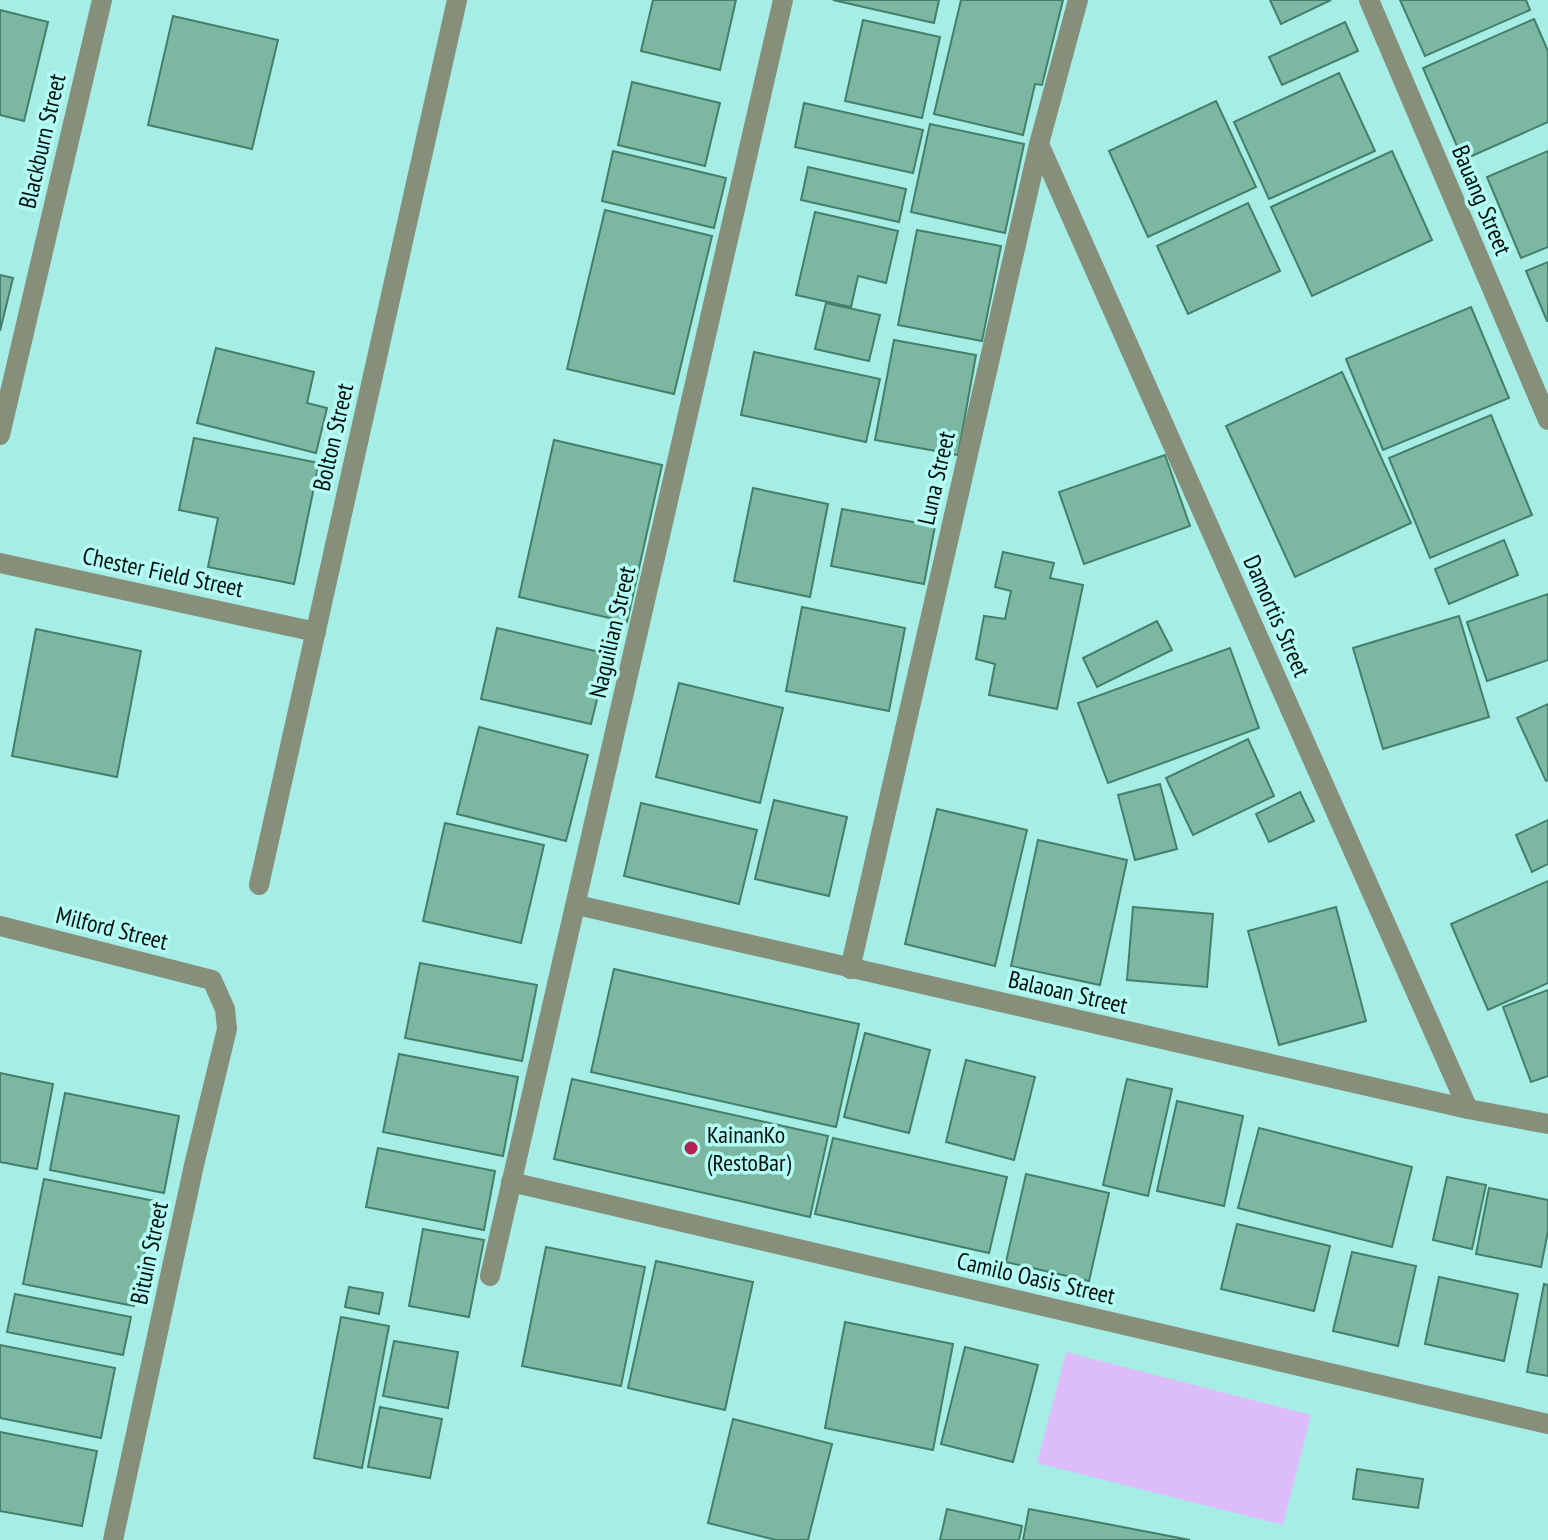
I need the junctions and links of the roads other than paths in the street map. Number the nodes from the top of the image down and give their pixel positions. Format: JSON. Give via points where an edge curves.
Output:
{"nodes":[{"id":1,"x":102,"y":0,"type":"edge"},
{"id":2,"x":457,"y":0,"type":"edge"},
{"id":3,"x":783,"y":0,"type":"edge"},
{"id":4,"x":1078,"y":0,"type":"edge"},
{"id":5,"x":1369,"y":0,"type":"edge"},
{"id":6,"x":1039,"y":144,"type":"junction"},
{"id":7,"x":1548,"y":420,"type":"edge"},
{"id":8,"x":0,"y":435,"type":"edge"},
{"id":9,"x":0,"y":563,"type":"edge"},
{"id":10,"x":316,"y":632,"type":"junction"},
{"id":11,"x":259,"y":885,"type":"dead end"},
{"id":12,"x":577,"y":905,"type":"junction"},
{"id":13,"x":0,"y":926,"type":"edge"},
{"id":14,"x":850,"y":969,"type":"junction"},
{"id":15,"x":212,"y":980,"type":"joint"},
{"id":16,"x":1468,"y":1109,"type":"junction"},
{"id":17,"x":1548,"y":1124,"type":"edge"},
{"id":18,"x":511,"y":1182,"type":"junction"},
{"id":19,"x":490,"y":1276,"type":"dead end"},
{"id":20,"x":1548,"y":1424,"type":"edge"},
{"id":21,"x":113,"y":1540,"type":"edge"}],
"edges":[{"from":1,"to":8,"type":"street","name":"Blackburn Street"},
{"from":2,"to":10,"type":"street","name":"Bolton Street"},
{"from":3,"to":12,"type":"street","name":"Naguilian Street"},
{"from":4,"to":6,"type":"street","name":"Luna Street"},
{"from":5,"to":7,"type":"street","name":"Bauang Street"},
{"from":6,"to":14,"type":"street","name":"Luna Street"},
{"from":6,"to":16,"type":"street","name":"Damortis Street"},
{"from":9,"to":10,"type":"street","name":"Chester Field Street"},
{"from":10,"to":11,"type":"street","name":"Bolton Street"},
{"from":12,"to":14,"type":"street","name":"Balaoan Street"},
{"from":12,"to":18,"type":"street","name":"Naguilian Street"},
{"from":13,"to":15,"type":"street","name":"Milford Street"},
{"from":14,"to":16,"type":"street","name":"Balaoan Street"},
{"from":15,"to":21,"type":"street","name":"Bituin Street","via":[[227,1029]]},
{"from":16,"to":17,"type":"street","name":"Balaoan Street"},
{"from":18,"to":19,"type":"street","name":"Naguilian Street"},
{"from":18,"to":20,"type":"street","name":"Camilo Oasis Street"}]}
